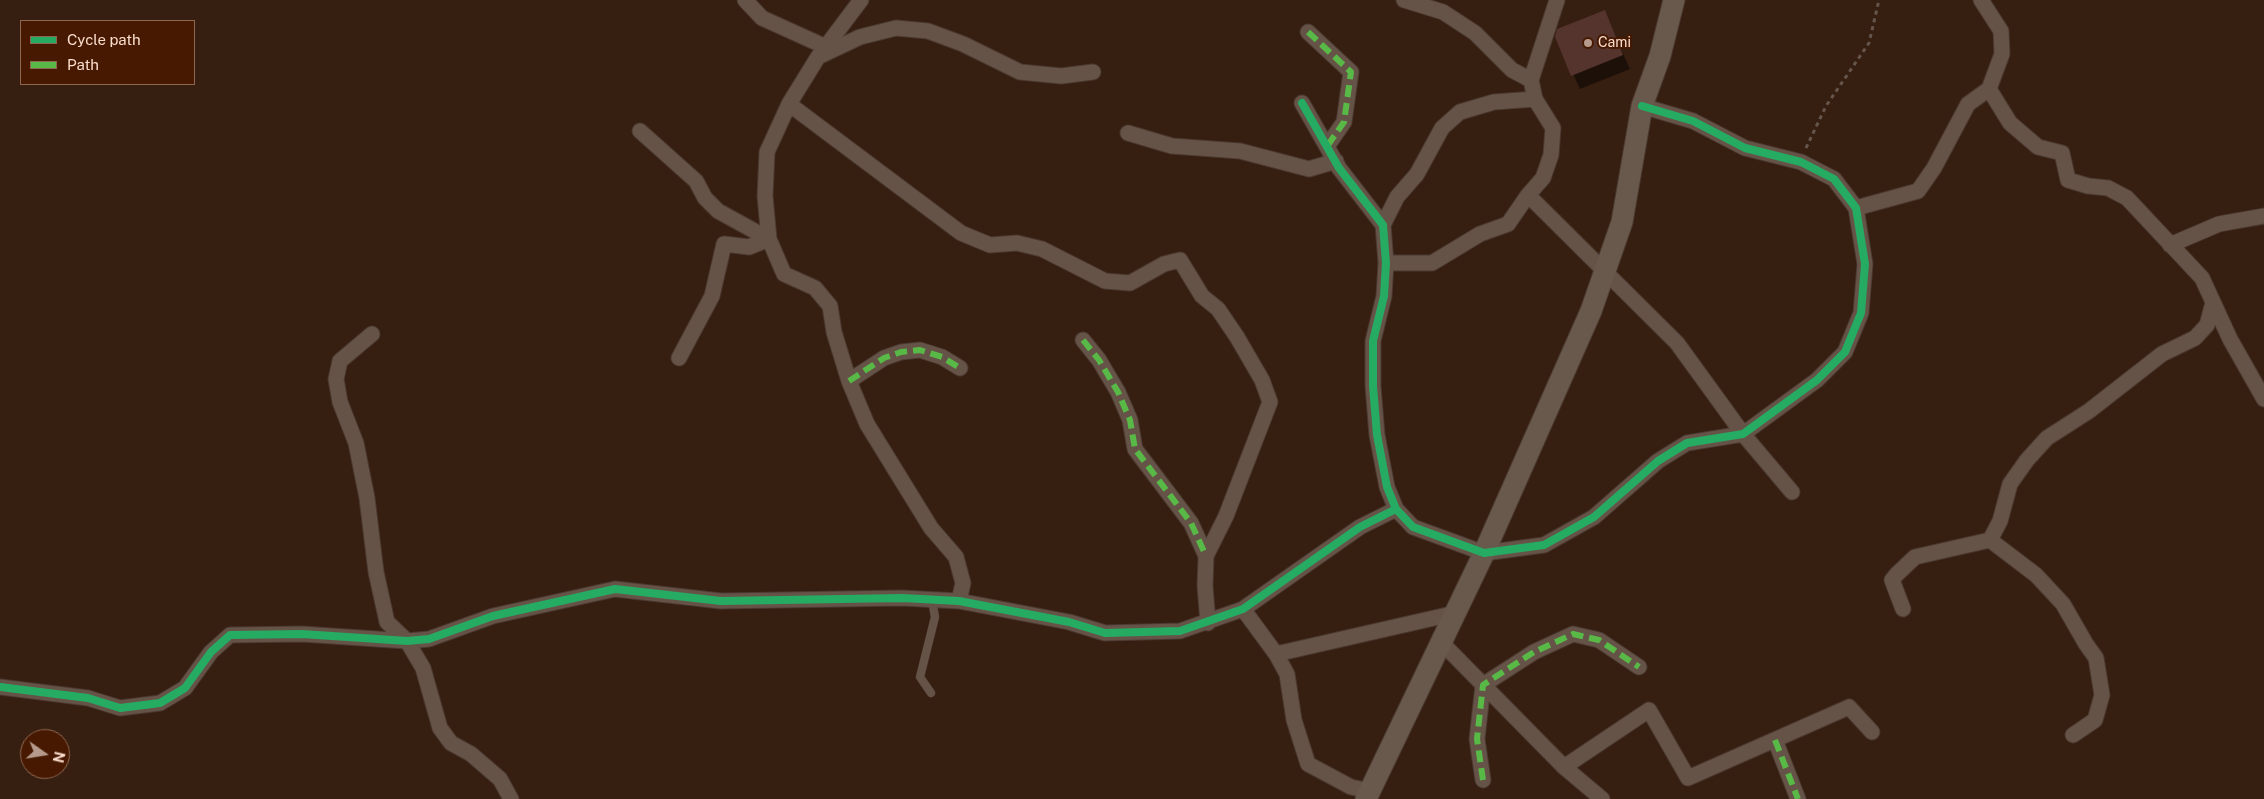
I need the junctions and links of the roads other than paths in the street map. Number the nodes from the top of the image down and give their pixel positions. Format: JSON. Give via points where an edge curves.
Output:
{"nodes":[{"id":1,"x":746,"y":0,"type":"edge"},
{"id":2,"x":861,"y":0,"type":"edge"},
{"id":3,"x":1404,"y":0,"type":"edge"},
{"id":4,"x":1557,"y":0,"type":"edge"},
{"id":5,"x":1674,"y":0,"type":"edge"},
{"id":6,"x":1982,"y":0,"type":"edge"},
{"id":7,"x":1308,"y":32,"type":"dead end"},
{"id":8,"x":822,"y":52,"type":"junction"},
{"id":9,"x":1093,"y":72,"type":"dead end"},
{"id":10,"x":1531,"y":80,"type":"junction"},
{"id":11,"x":1989,"y":89,"type":"junction"},
{"id":12,"x":1536,"y":99,"type":"junction"},
{"id":13,"x":1302,"y":103,"type":"dead end"},
{"id":14,"x":789,"y":104,"type":"junction"},
{"id":15,"x":1642,"y":106,"type":"junction"},
{"id":16,"x":640,"y":131,"type":"dead end"},
{"id":17,"x":1128,"y":133,"type":"dead end"},
{"id":18,"x":1328,"y":145,"type":"junction"},
{"id":19,"x":1336,"y":161,"type":"junction"},
{"id":20,"x":1528,"y":195,"type":"junction"},
{"id":21,"x":1856,"y":208,"type":"junction"},
{"id":22,"x":2264,"y":216,"type":"edge"},
{"id":23,"x":1383,"y":225,"type":"junction"},
{"id":24,"x":769,"y":239,"type":"junction"},
{"id":25,"x":2170,"y":244,"type":"junction"},
{"id":26,"x":1386,"y":264,"type":"junction"},
{"id":27,"x":1604,"y":270,"type":"junction"},
{"id":28,"x":2213,"y":303,"type":"junction"},
{"id":29,"x":372,"y":334,"type":"dead end"},
{"id":30,"x":1083,"y":340,"type":"dead end"},
{"id":31,"x":679,"y":358,"type":"dead end"},
{"id":32,"x":960,"y":368,"type":"dead end"},
{"id":33,"x":849,"y":381,"type":"junction"},
{"id":34,"x":2264,"y":399,"type":"edge"},
{"id":35,"x":1743,"y":434,"type":"junction"},
{"id":36,"x":1792,"y":492,"type":"dead end"},
{"id":37,"x":1396,"y":509,"type":"junction"},
{"id":38,"x":1990,"y":540,"type":"junction"},
{"id":39,"x":1484,"y":553,"type":"junction"},
{"id":40,"x":1206,"y":556,"type":"junction"},
{"id":41,"x":932,"y":600,"type":"junction"},
{"id":42,"x":959,"y":601,"type":"junction"},
{"id":43,"x":1243,"y":608,"type":"junction"},
{"id":44,"x":1904,"y":609,"type":"dead end"},
{"id":45,"x":1456,"y":613,"type":"junction"},
{"id":46,"x":1208,"y":623,"type":"junction"},
{"id":47,"x":407,"y":641,"type":"junction"},
{"id":48,"x":1441,"y":642,"type":"junction"},
{"id":49,"x":1276,"y":654,"type":"junction"},
{"id":50,"x":1639,"y":667,"type":"dead end"},
{"id":51,"x":1483,"y":685,"type":"junction"},
{"id":52,"x":0,"y":687,"type":"edge"},
{"id":53,"x":931,"y":693,"type":"dead end"},
{"id":54,"x":1872,"y":732,"type":"dead end"},
{"id":55,"x":2073,"y":735,"type":"dead end"},
{"id":56,"x":1774,"y":740,"type":"junction"},
{"id":57,"x":1564,"y":767,"type":"junction"},
{"id":58,"x":1483,"y":780,"type":"dead end"},
{"id":59,"x":1368,"y":795,"type":"edge"},
{"id":60,"x":511,"y":799,"type":"edge"},
{"id":61,"x":1602,"y":799,"type":"edge"},
{"id":62,"x":1798,"y":799,"type":"edge"}],
"edges":[{"from":1,"to":8,"type":"street","via":[[762,18]]},
{"from":2,"to":8,"type":"street"},
{"from":3,"to":10,"type":"street","via":[[1442,12],[1475,33],[1512,70]]},
{"from":4,"to":10,"type":"street"},
{"from":5,"to":15,"type":"street","via":[[1660,56]]},
{"from":6,"to":11,"type":"street","via":[[2001,31],[2002,54]]},
{"from":7,"to":18,"type":"street","via":[[1351,72],[1344,122]]},
{"from":8,"to":9,"type":"street","via":[[860,37],[896,28],[928,31],[1020,72],[1061,76]]},
{"from":8,"to":14,"type":"street"},
{"from":10,"to":12,"type":"street"},
{"from":11,"to":21,"type":"street","via":[[1968,104],[1918,191]]},
{"from":11,"to":25,"type":"street","via":[[2010,123],[2038,147],[2062,153],[2068,180],[2108,188],[2127,198]]},
{"from":12,"to":20,"type":"street","via":[[1554,128],[1551,155],[1543,178]]},
{"from":12,"to":23,"type":"street","via":[[1494,102],[1460,112],[1442,128],[1417,174],[1397,197]]},
{"from":13,"to":18,"type":"street"},
{"from":14,"to":24,"type":"street","via":[[767,152],[765,196]]},
{"from":14,"to":40,"type":"street","via":[[961,234],[990,246],[1017,243],[1042,249],[1105,281],[1130,283],[1164,264],[1180,260],[1202,296],[1218,310],[1237,337],[1262,380],[1270,402],[1226,516]]},
{"from":15,"to":21,"type":"street","via":[[1693,121],[1745,148],[1801,162],[1834,179]]},
{"from":15,"to":27,"type":"street","via":[[1622,222]]},
{"from":16,"to":24,"type":"street","via":[[696,181],[705,198],[718,210]]},
{"from":17,"to":19,"type":"street","via":[[1172,146],[1240,151],[1309,169]]},
{"from":18,"to":19,"type":"street"},
{"from":19,"to":23,"type":"street"},
{"from":20,"to":26,"type":"street","via":[[1508,224],[1480,234],[1432,263]]},
{"from":20,"to":27,"type":"street"},
{"from":21,"to":35,"type":"street","via":[[1865,264],[1860,313],[1845,352],[1817,380]]},
{"from":22,"to":25,"type":"street","via":[[2219,224]]},
{"from":23,"to":26,"type":"street"},
{"from":24,"to":31,"type":"street","via":[[749,248],[724,244],[712,296]]},
{"from":24,"to":33,"type":"street","via":[[784,274],[815,288],[830,306],[834,332]]},
{"from":25,"to":28,"type":"street","via":[[2202,278]]},
{"from":26,"to":37,"type":"street","via":[[1384,296],[1373,342],[1373,386],[1377,435],[1387,487]]},
{"from":27,"to":35,"type":"street","via":[[1677,343]]},
{"from":27,"to":39,"type":"street","via":[[1592,311]]},
{"from":28,"to":34,"type":"street"},
{"from":28,"to":38,"type":"street","via":[[2206,325],[2195,338],[2162,354],[2089,411],[2047,438],[2010,484],[2000,521]]},
{"from":29,"to":47,"type":"street","via":[[340,361],[336,379],[340,402],[356,443],[387,622]]},
{"from":30,"to":40,"type":"street","via":[[1118,392],[1130,420],[1135,449],[1191,522]]},
{"from":32,"to":33,"type":"street","via":[[942,357],[920,350],[901,352],[884,358]]},
{"from":33,"to":42,"type":"street","via":[[867,424],[894,471],[931,528],[956,557],[963,583]]},
{"from":35,"to":36,"type":"street"},
{"from":35,"to":39,"type":"street","via":[[1687,443],[1658,461],[1594,517],[1544,544]]},
{"from":37,"to":39,"type":"street","via":[[1413,527]]},
{"from":37,"to":43,"type":"street","via":[[1360,527]]},
{"from":38,"to":44,"type":"street","via":[[1915,558],[1892,580]]},
{"from":38,"to":55,"type":"street","via":[[2036,575],[2063,604],[2096,658],[2102,695],[2095,720]]},
{"from":39,"to":45,"type":"street"},
{"from":40,"to":46,"type":"street"},
{"from":41,"to":42,"type":"street"},
{"from":41,"to":47,"type":"street","via":[[721,601],[615,589],[493,616],[429,639]]},
{"from":41,"to":53,"type":"lane","via":[[936,617],[920,677]]},
{"from":42,"to":46,"type":"street","via":[[1069,622],[1104,633],[1180,631]]},
{"from":43,"to":46,"type":"street"},
{"from":43,"to":49,"type":"street"},
{"from":45,"to":48,"type":"street"},
{"from":45,"to":49,"type":"street"},
{"from":47,"to":52,"type":"street","via":[[302,634],[230,635],[211,652],[184,688],[160,702],[120,708],[88,698]]},
{"from":47,"to":60,"type":"street","via":[[423,668],[440,728],[451,743],[471,754],[500,779]]},
{"from":48,"to":51,"type":"street"},
{"from":48,"to":59,"type":"street"},
{"from":49,"to":59,"type":"street","via":[[1288,674],[1294,720],[1308,764]]},
{"from":50,"to":51,"type":"street","via":[[1599,640],[1573,634],[1534,652]]},
{"from":51,"to":57,"type":"street"},
{"from":51,"to":58,"type":"street","via":[[1476,738]]},
{"from":54,"to":56,"type":"street","via":[[1849,707]]},
{"from":56,"to":57,"type":"street","via":[[1688,778],[1649,710]]},
{"from":56,"to":62,"type":"street"},
{"from":57,"to":61,"type":"street"}]}
